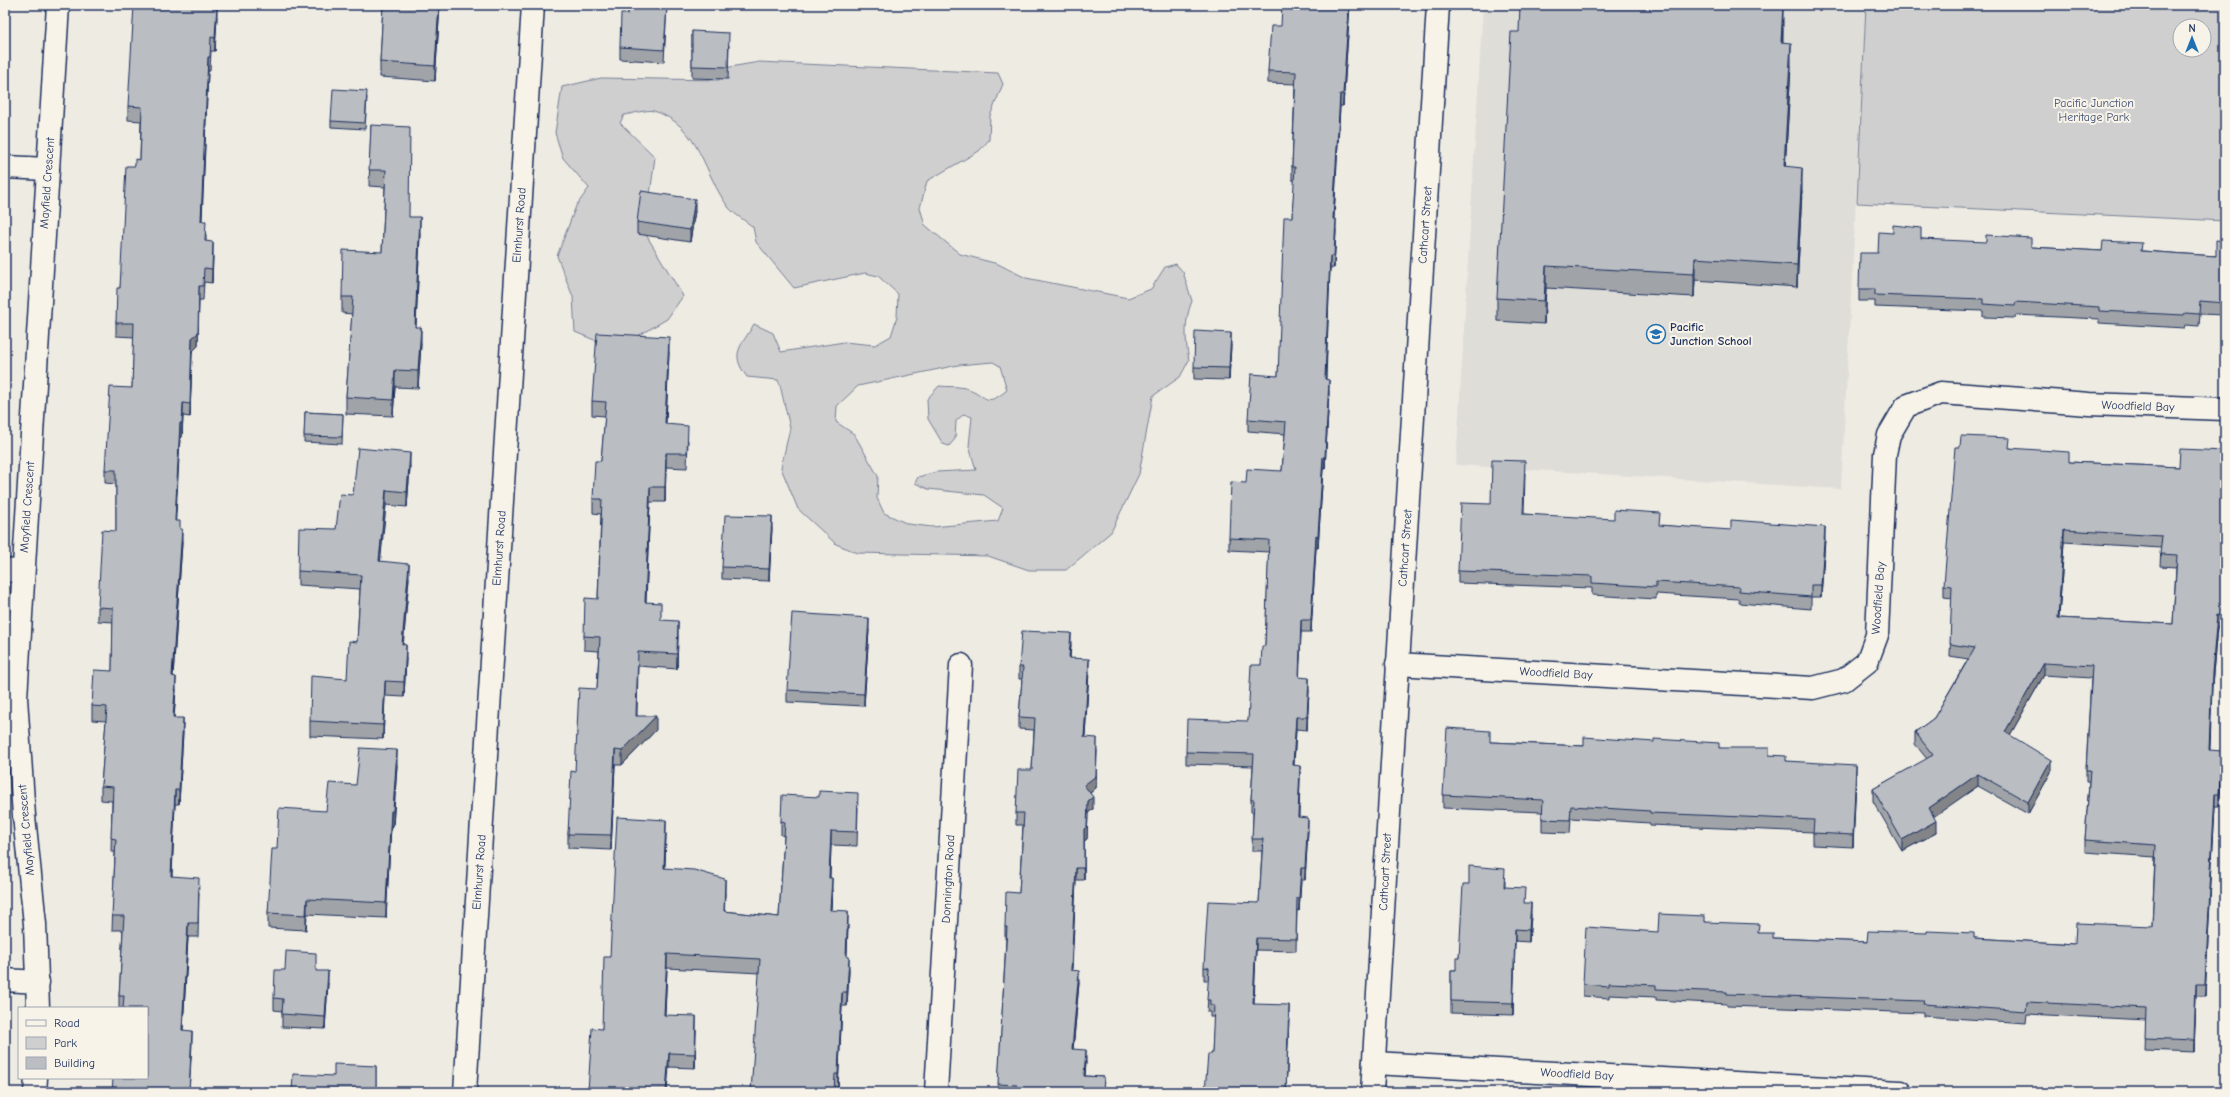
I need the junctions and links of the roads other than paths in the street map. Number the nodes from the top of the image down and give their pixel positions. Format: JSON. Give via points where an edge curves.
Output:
{"nodes":[{"id":1,"x":58,"y":5,"type":"edge"},
{"id":2,"x":533,"y":5,"type":"edge"},
{"id":3,"x":1438,"y":5,"type":"edge"},
{"id":4,"x":5,"y":167,"type":"edge"},
{"id":5,"x":48,"y":169,"type":"junction"},
{"id":6,"x":2225,"y":409,"type":"edge"},
{"id":7,"x":14,"y":571,"type":"edge"},
{"id":8,"x":1397,"y":664,"type":"junction"},
{"id":9,"x":961,"y":665,"type":"dead end"},
{"id":10,"x":5,"y":980,"type":"edge"},
{"id":11,"x":38,"y":982,"type":"junction"},
{"id":12,"x":38,"y":1007,"type":"edge"},
{"id":13,"x":1374,"y":1063,"type":"junction"},
{"id":14,"x":36,"y":1079,"type":"edge"},
{"id":15,"x":35,"y":1092,"type":"edge"},
{"id":16,"x":465,"y":1092,"type":"edge"},
{"id":17,"x":936,"y":1092,"type":"edge"},
{"id":18,"x":1372,"y":1092,"type":"edge"},
{"id":19,"x":1900,"y":1092,"type":"edge"}],
"edges":[{"from":1,"to":5,"type":"street","name":"Mayfield Crescent"},
{"from":2,"to":16,"type":"street","name":"Elmhurst Road"},
{"from":3,"to":8,"type":"street","name":"Cathcart Street"},
{"from":4,"to":5,"type":"street"},
{"from":5,"to":7,"type":"street","name":"Mayfield Crescent"},
{"from":6,"to":8,"type":"street","name":"Woodfield Bay","via":[[2089,404],[1941,393],[1906,406],[1889,435],[1885,454],[1877,635],[1867,662],[1844,680],[1813,688]]},
{"from":7,"to":11,"type":"street","name":"Mayfield Crescent","via":[[16,698]]},
{"from":8,"to":13,"type":"street","name":"Cathcart Street"},
{"from":9,"to":17,"type":"street","name":"Donnington Road"},
{"from":10,"to":11,"type":"street"},
{"from":11,"to":12,"type":"street","name":"Mayfield Crescent"},
{"from":13,"to":18,"type":"street","name":"Cathcart Street"},
{"from":13,"to":19,"type":"street","name":"Woodfield Bay"},
{"from":14,"to":15,"type":"street"}]}
